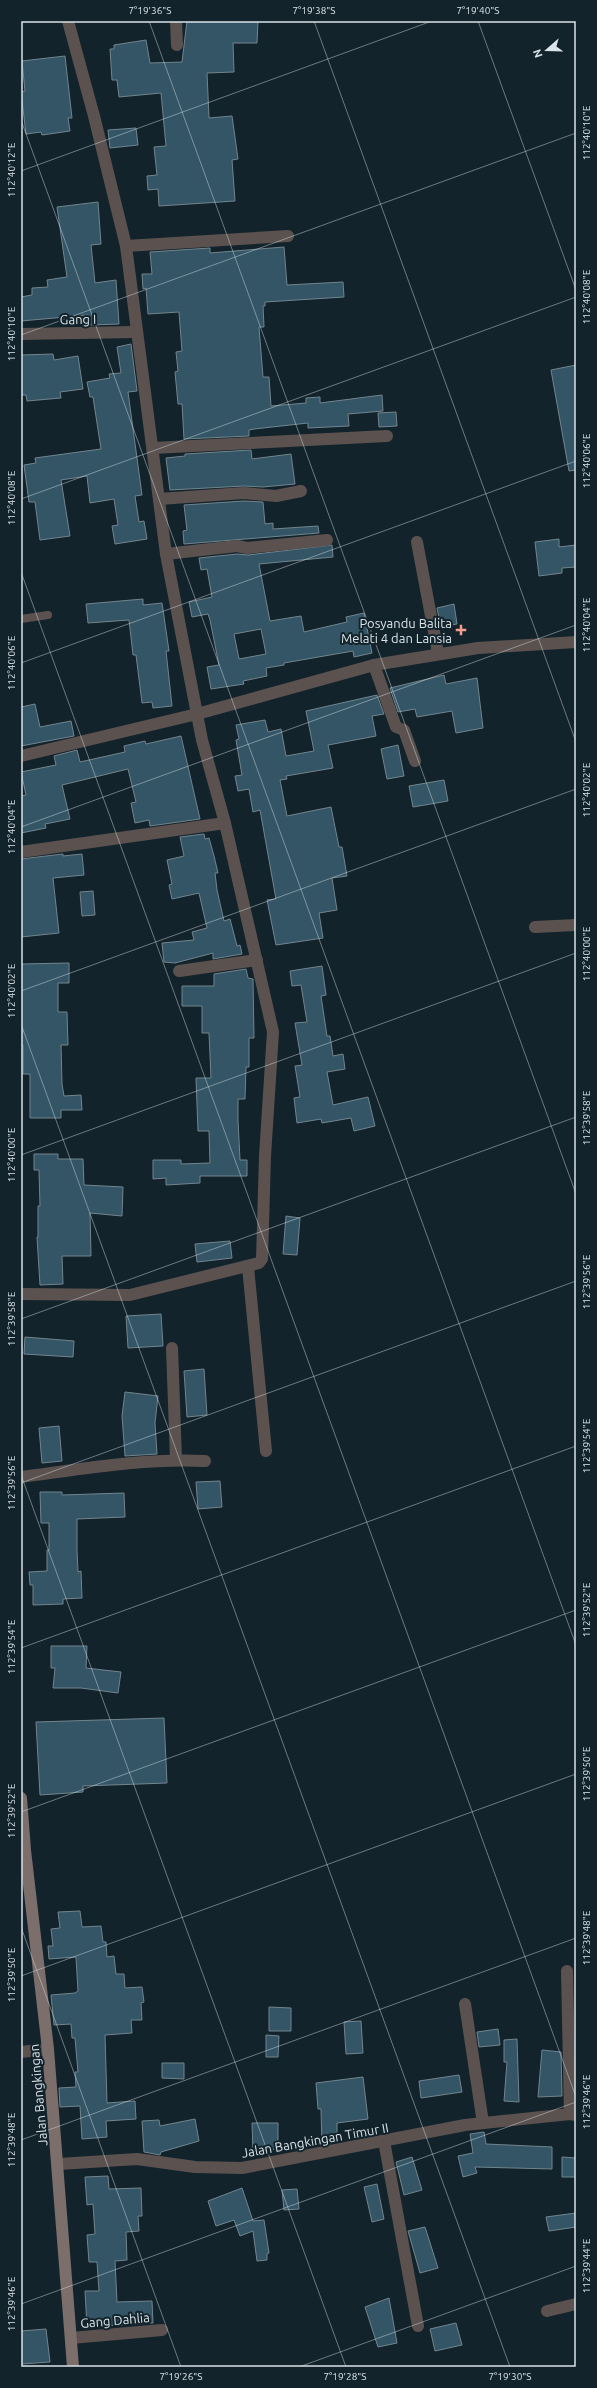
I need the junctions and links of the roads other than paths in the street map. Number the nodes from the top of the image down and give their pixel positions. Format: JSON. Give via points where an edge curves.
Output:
{"nodes":[{"id":1,"x":68,"y":21,"type":"edge"},
{"id":2,"x":176,"y":21,"type":"edge"},
{"id":3,"x":177,"y":45,"type":"dead end"},
{"id":4,"x":288,"y":236,"type":"dead end"},
{"id":5,"x":126,"y":246,"type":"junction"},
{"id":6,"x":135,"y":332,"type":"junction"},
{"id":7,"x":21,"y":334,"type":"edge"},
{"id":8,"x":387,"y":436,"type":"dead end"},
{"id":9,"x":153,"y":448,"type":"junction"},
{"id":10,"x":301,"y":491,"type":"dead end"},
{"id":11,"x":159,"y":499,"type":"junction"},
{"id":12,"x":327,"y":540,"type":"dead end"},
{"id":13,"x":417,"y":542,"type":"dead end"},
{"id":14,"x":166,"y":554,"type":"junction"},
{"id":15,"x":48,"y":615,"type":"dead end"},
{"id":16,"x":21,"y":619,"type":"edge"},
{"id":17,"x":576,"y":642,"type":"edge"},
{"id":18,"x":438,"y":653,"type":"junction"},
{"id":19,"x":374,"y":665,"type":"junction"},
{"id":20,"x":197,"y":714,"type":"junction"},
{"id":21,"x":21,"y":756,"type":"edge"},
{"id":22,"x":415,"y":761,"type":"dead end"},
{"id":23,"x":225,"y":823,"type":"junction"},
{"id":24,"x":21,"y":852,"type":"edge"},
{"id":25,"x":576,"y":925,"type":"edge"},
{"id":26,"x":535,"y":927,"type":"dead end"},
{"id":27,"x":257,"y":960,"type":"junction"},
{"id":28,"x":179,"y":970,"type":"dead end"},
{"id":29,"x":248,"y":1267,"type":"junction"},
{"id":30,"x":21,"y":1294,"type":"edge"},
{"id":31,"x":172,"y":1348,"type":"dead end"},
{"id":32,"x":266,"y":1451,"type":"dead end"},
{"id":33,"x":176,"y":1460,"type":"junction"},
{"id":34,"x":205,"y":1461,"type":"dead end"},
{"id":35,"x":21,"y":1477,"type":"edge"},
{"id":36,"x":21,"y":1798,"type":"edge"},
{"id":37,"x":23,"y":1851,"type":"edge"},
{"id":38,"x":567,"y":1971,"type":"dead end"},
{"id":39,"x":465,"y":2004,"type":"dead end"},
{"id":40,"x":48,"y":2049,"type":"junction"},
{"id":41,"x":21,"y":2052,"type":"edge"},
{"id":42,"x":573,"y":2115,"type":"edge"},
{"id":43,"x":483,"y":2123,"type":"junction"},
{"id":44,"x":384,"y":2141,"type":"junction"},
{"id":45,"x":58,"y":2164,"type":"junction"},
{"id":46,"x":576,"y":2304,"type":"edge"},
{"id":47,"x":547,"y":2311,"type":"dead end"},
{"id":48,"x":418,"y":2326,"type":"dead end"},
{"id":49,"x":162,"y":2330,"type":"dead end"},
{"id":50,"x":71,"y":2338,"type":"junction"},
{"id":51,"x":73,"y":2367,"type":"edge"}],
"edges":[{"from":1,"to":5,"type":"street"},
{"from":2,"to":3,"type":"street"},
{"from":4,"to":5,"type":"street"},
{"from":5,"to":6,"type":"street"},
{"from":6,"to":7,"type":"street","name":"Gang I"},
{"from":6,"to":9,"type":"street"},
{"from":8,"to":9,"type":"street"},
{"from":9,"to":11,"type":"street"},
{"from":10,"to":11,"type":"street","via":[[276,496],[244,492]]},
{"from":11,"to":14,"type":"street"},
{"from":12,"to":14,"type":"street"},
{"from":13,"to":18,"type":"street"},
{"from":14,"to":20,"type":"street"},
{"from":15,"to":16,"type":"lane"},
{"from":17,"to":18,"type":"street"},
{"from":18,"to":19,"type":"street"},
{"from":19,"to":20,"type":"street"},
{"from":19,"to":22,"type":"street","via":[[396,728],[404,730]]},
{"from":20,"to":21,"type":"street"},
{"from":20,"to":23,"type":"street"},
{"from":23,"to":24,"type":"street"},
{"from":23,"to":27,"type":"street"},
{"from":25,"to":26,"type":"street"},
{"from":27,"to":28,"type":"street"},
{"from":27,"to":29,"type":"street","via":[[273,1032],[262,1259]]},
{"from":29,"to":30,"type":"street","via":[[130,1294]]},
{"from":29,"to":32,"type":"street"},
{"from":31,"to":33,"type":"street"},
{"from":33,"to":34,"type":"street"},
{"from":33,"to":35,"type":"street"},
{"from":36,"to":37,"type":"street","name":"Jalan Bangkingan"},
{"from":37,"to":40,"type":"street","name":"Jalan Bangkingan"},
{"from":38,"to":42,"type":"street"},
{"from":39,"to":43,"type":"street"},
{"from":40,"to":41,"type":"street"},
{"from":40,"to":45,"type":"street","name":"Jalan Bangkingan"},
{"from":42,"to":43,"type":"street","name":"Jalan Bangkingan Timur II"},
{"from":43,"to":44,"type":"street","name":"Jalan Bangkingan Timur II"},
{"from":44,"to":45,"type":"street","name":"Jalan Bangkingan Timur II","via":[[242,2168],[195,2167],[137,2159]]},
{"from":44,"to":48,"type":"street"},
{"from":45,"to":50,"type":"street","name":"Jalan Bangkingan"},
{"from":46,"to":47,"type":"street"},
{"from":49,"to":50,"type":"street","name":"Gang Dahlia"},
{"from":50,"to":51,"type":"street","name":"Jalan Bangkingan"}]}
